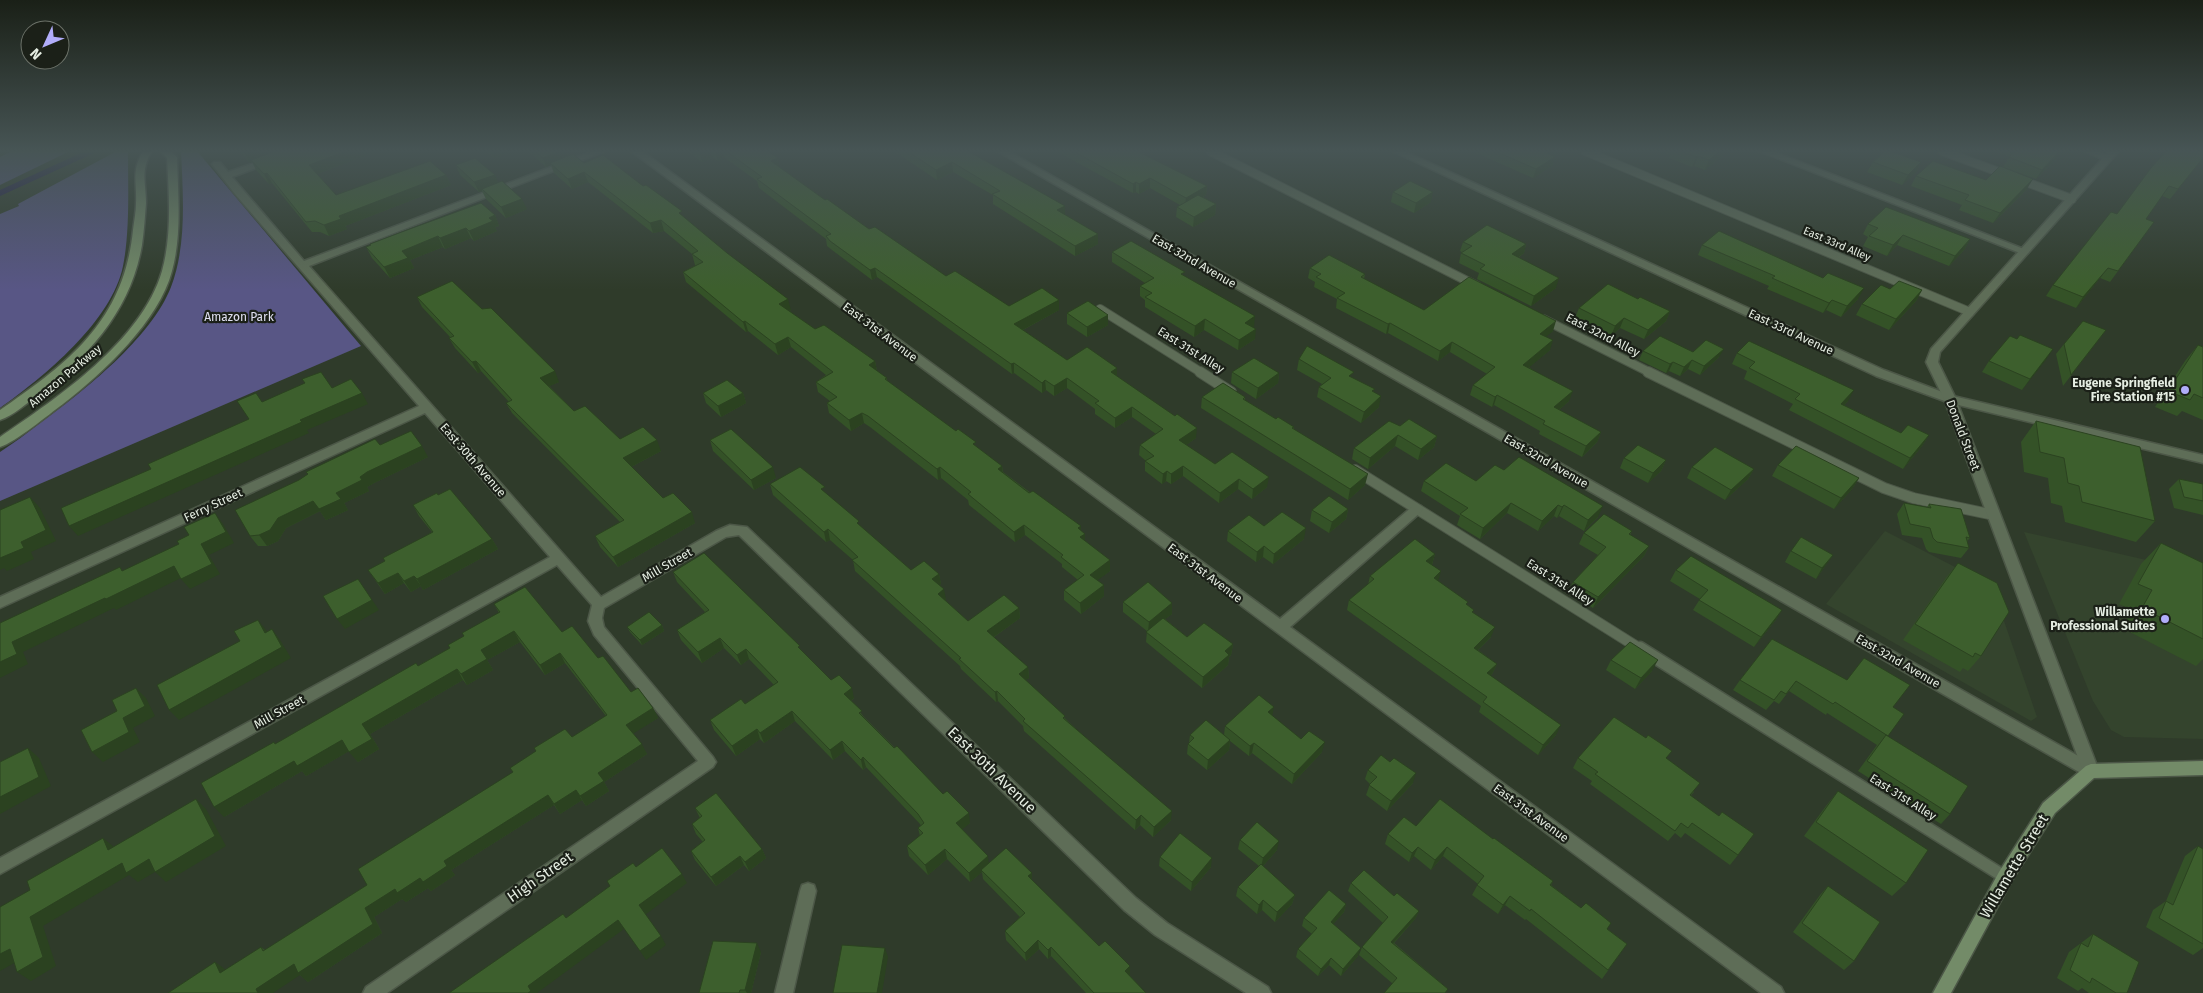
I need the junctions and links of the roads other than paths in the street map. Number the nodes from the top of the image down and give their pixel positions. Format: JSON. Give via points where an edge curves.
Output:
{"nodes":[{"id":1,"x":141,"y":197,"type":"edge"},
{"id":2,"x":173,"y":197,"type":"edge"},
{"id":3,"x":244,"y":197,"type":"edge"},
{"id":4,"x":479,"y":197,"type":"edge"},
{"id":5,"x":698,"y":197,"type":"edge"},
{"id":6,"x":1083,"y":197,"type":"edge"},
{"id":7,"x":1302,"y":197,"type":"edge"},
{"id":8,"x":1498,"y":197,"type":"edge"},
{"id":9,"x":1696,"y":197,"type":"edge"},
{"id":10,"x":1884,"y":197,"type":"edge"},
{"id":11,"x":2072,"y":198,"type":"edge"},
{"id":12,"x":2024,"y":251,"type":"junction"},
{"id":13,"x":302,"y":265,"type":"junction"},
{"id":14,"x":1483,"y":289,"type":"edge"},
{"id":15,"x":1100,"y":309,"type":"edge"},
{"id":16,"x":1970,"y":312,"type":"junction"},
{"id":17,"x":1536,"y":315,"type":"edge"},
{"id":18,"x":1242,"y":398,"type":"edge"},
{"id":19,"x":1950,"y":399,"type":"junction"},
{"id":20,"x":427,"y":407,"type":"junction"},
{"id":21,"x":0,"y":416,"type":"edge"},
{"id":22,"x":0,"y":443,"type":"edge"},
{"id":23,"x":2203,"y":459,"type":"edge"},
{"id":24,"x":1342,"y":462,"type":"edge"},
{"id":25,"x":1417,"y":509,"type":"junction"},
{"id":26,"x":1994,"y":515,"type":"junction"},
{"id":27,"x":737,"y":529,"type":"joint"},
{"id":28,"x":559,"y":558,"type":"junction"},
{"id":29,"x":0,"y":603,"type":"edge"},
{"id":30,"x":599,"y":604,"type":"junction"},
{"id":31,"x":1279,"y":628,"type":"junction"},
{"id":32,"x":2203,"y":768,"type":"edge"},
{"id":33,"x":2091,"y":771,"type":"junction"},
{"id":34,"x":0,"y":866,"type":"edge"},
{"id":35,"x":2005,"y":877,"type":"junction"},
{"id":36,"x":808,"y":891,"type":"dead end"},
{"id":37,"x":372,"y":993,"type":"edge"},
{"id":38,"x":784,"y":993,"type":"edge"},
{"id":39,"x":1262,"y":993,"type":"edge"},
{"id":40,"x":1775,"y":993,"type":"edge"},
{"id":41,"x":1942,"y":993,"type":"edge"}],
"edges":[{"from":1,"to":21,"type":"main road","name":"Amazon Parkway","via":[[130,279],[117,308],[85,350]]},
{"from":2,"to":22,"type":"main road","name":"Amazon Parkway","via":[[169,263],[162,287],[137,328],[101,367],[51,408]]},
{"from":3,"to":13,"type":"street","name":"East 30th Avenue"},
{"from":4,"to":13,"type":"street"},
{"from":5,"to":31,"type":"street","name":"East 31st Avenue"},
{"from":6,"to":33,"type":"street","name":"East 32nd Avenue"},
{"from":7,"to":14,"type":"lane"},
{"from":8,"to":19,"type":"street","name":"East 33rd Avenue","via":[[1871,368]]},
{"from":9,"to":16,"type":"lane","name":"East 33rd Alley"},
{"from":10,"to":12,"type":"street"},
{"from":11,"to":12,"type":"street","name":"Donald Street"},
{"from":12,"to":16,"type":"street","name":"Donald Street"},
{"from":13,"to":20,"type":"street","name":"East 30th Avenue"},
{"from":15,"to":18,"type":"lane","name":"East 31st Alley"},
{"from":16,"to":19,"type":"street","name":"Donald Street","via":[[1935,351],[1932,362]]},
{"from":17,"to":26,"type":"lane","name":"East 32nd Alley","via":[[1884,488],[1913,498]]},
{"from":19,"to":23,"type":"street","name":"East 33rd Avenue"},
{"from":19,"to":26,"type":"street","name":"Donald Street"},
{"from":20,"to":28,"type":"street","name":"East 30th Avenue"},
{"from":20,"to":29,"type":"street","name":"Ferry Street"},
{"from":24,"to":25,"type":"lane","name":"East 31st Alley"},
{"from":25,"to":31,"type":"street"},
{"from":25,"to":35,"type":"lane","name":"East 31st Alley"},
{"from":26,"to":33,"type":"street","name":"Donald Street"},
{"from":27,"to":30,"type":"street","name":"Mill Street","via":[[721,534]]},
{"from":27,"to":39,"type":"street","name":"East 30th Avenue","via":[[747,532],[1137,910],[1161,929]]},
{"from":28,"to":30,"type":"street","name":"East 30th Avenue"},
{"from":28,"to":34,"type":"street","name":"Mill Street"},
{"from":30,"to":37,"type":"street","name":"High Street","via":[[594,621],[599,631],[708,762]]},
{"from":31,"to":40,"type":"street","name":"East 31st Avenue"},
{"from":32,"to":33,"type":"main road"},
{"from":33,"to":35,"type":"main road","name":"Willamette Street","via":[[2049,808]]},
{"from":35,"to":41,"type":"main road","name":"Willamette Street"},
{"from":36,"to":38,"type":"street"}]}
